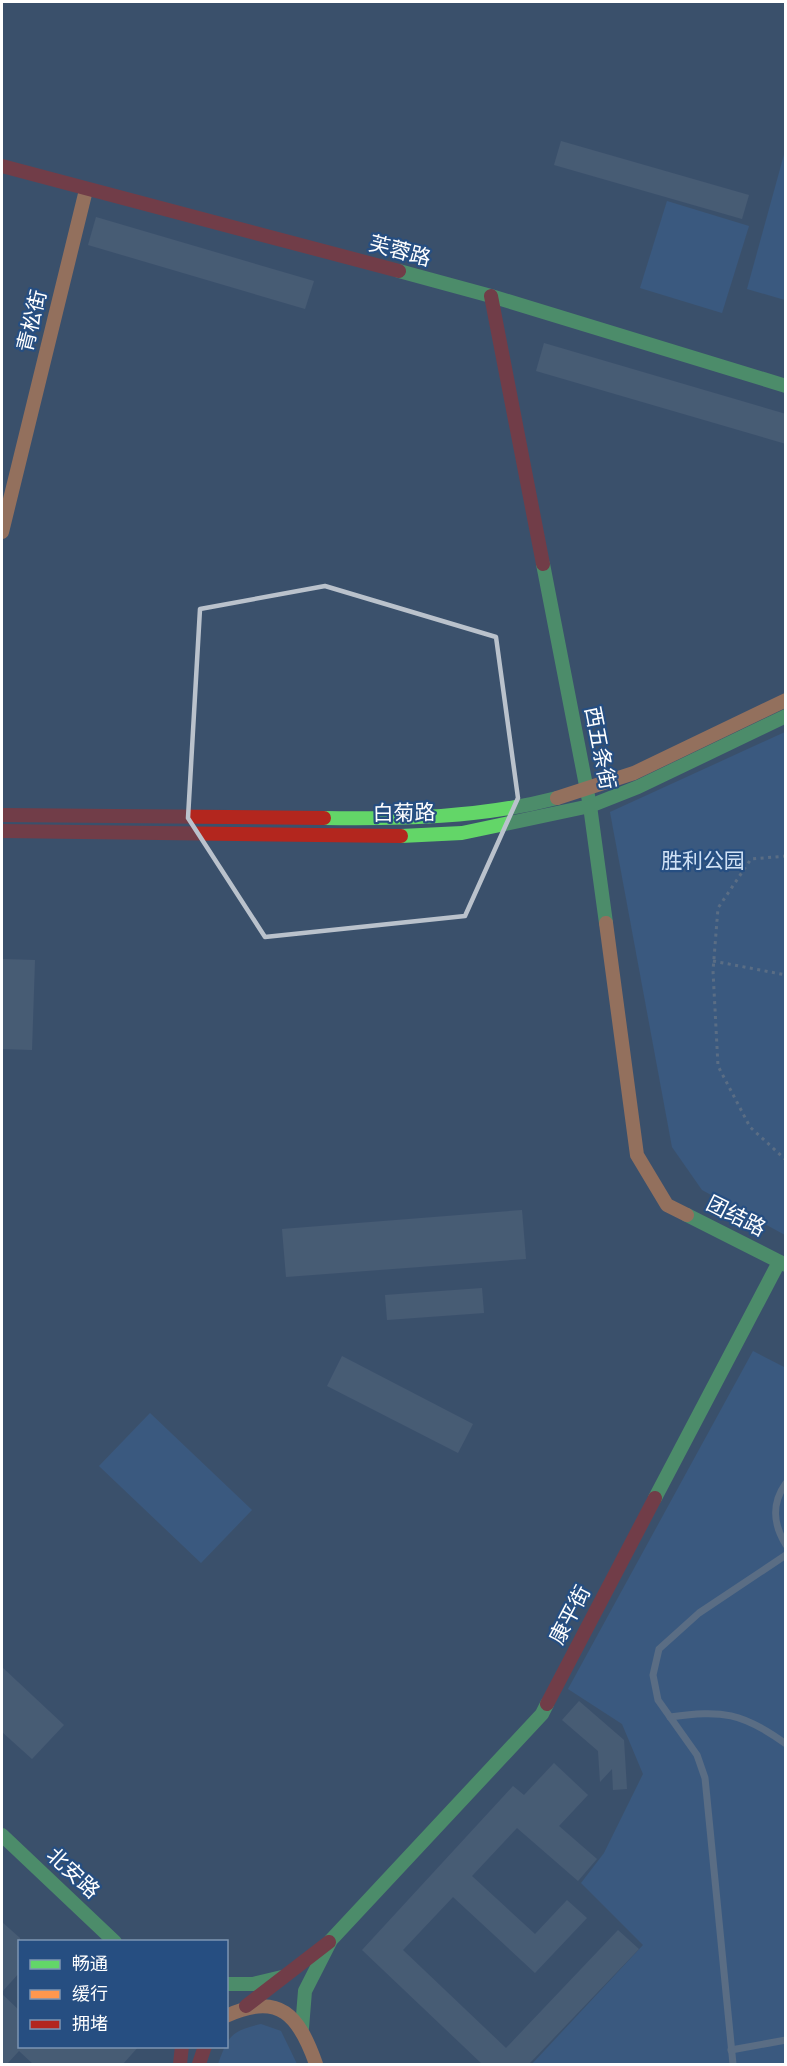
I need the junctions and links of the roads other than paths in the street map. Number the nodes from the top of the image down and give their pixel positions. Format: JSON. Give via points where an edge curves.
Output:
{"nodes":[{"id":1,"x":2,"y":166,"type":"edge"},
{"id":2,"x":86,"y":190,"type":"junction"},
{"id":3,"x":491,"y":296,"type":"junction"},
{"id":4,"x":786,"y":386,"type":"edge"},
{"id":5,"x":2,"y":532,"type":"edge"},
{"id":6,"x":786,"y":700,"type":"edge"},
{"id":7,"x":786,"y":716,"type":"edge"},
{"id":8,"x":587,"y":789,"type":"junction"},
{"id":9,"x":590,"y":806,"type":"junction"},
{"id":10,"x":2,"y":815,"type":"edge"},
{"id":11,"x":2,"y":831,"type":"edge"},
{"id":12,"x":667,"y":1204,"type":"joint"},
{"id":13,"x":782,"y":1264,"type":"edge"},
{"id":14,"x":786,"y":1483,"type":"edge"},
{"id":15,"x":786,"y":1545,"type":"edge"},
{"id":16,"x":786,"y":1555,"type":"edge"},
{"id":17,"x":670,"y":1717,"type":"junction"},
{"id":18,"x":786,"y":1744,"type":"edge"},
{"id":19,"x":2,"y":1835,"type":"edge"},
{"id":20,"x":114,"y":1940,"type":"edge"},
{"id":21,"x":331,"y":1940,"type":"junction"},
{"id":22,"x":290,"y":1973,"type":"junction"},
{"id":23,"x":228,"y":1984,"type":"edge"},
{"id":24,"x":228,"y":1991,"type":"edge"},
{"id":25,"x":255,"y":2001,"type":"junction"},
{"id":26,"x":272,"y":2007,"type":"junction"},
{"id":27,"x":232,"y":2013,"type":"edge"},
{"id":28,"x":302,"y":2028,"type":"junction"},
{"id":29,"x":786,"y":2040,"type":"edge"},
{"id":30,"x":183,"y":2048,"type":"edge"},
{"id":31,"x":184,"y":2048,"type":"edge"},
{"id":32,"x":205,"y":2048,"type":"edge"},
{"id":33,"x":731,"y":2050,"type":"junction"},
{"id":34,"x":180,"y":2064,"type":"edge"},
{"id":35,"x":196,"y":2064,"type":"edge"},
{"id":36,"x":316,"y":2064,"type":"edge"},
{"id":37,"x":733,"y":2064,"type":"edge"}],
"edges":[{"from":1,"to":2,"type":"street","name":"芙蓉路"},
{"from":2,"to":3,"type":"street","name":"芙蓉路"},
{"from":2,"to":5,"type":"street","name":"青松街"},
{"from":3,"to":4,"type":"street","name":"芙蓉路"},
{"from":3,"to":8,"type":"street","name":"西五条街"},
{"from":6,"to":8,"type":"street","name":"白菊路","via":[[633,774]]},
{"from":7,"to":9,"type":"street","name":"白菊路"},
{"from":8,"to":9,"type":"street","name":"西五条街"},
{"from":8,"to":10,"type":"street","name":"白菊路","via":[[480,813],[429,818]]},
{"from":9,"to":11,"type":"street","name":"白菊路","via":[[462,833],[428,835]]},
{"from":9,"to":12,"type":"street","name":"西五条街","via":[[637,1155]]},
{"from":12,"to":13,"type":"street","name":"团结路"},
{"from":13,"to":21,"type":"street","name":"康平街","via":[[542,1714]]},
{"from":14,"to":15,"type":"lane","via":[[776,1500],[774,1517]]},
{"from":16,"to":17,"type":"lane","via":[[699,1613],[659,1649],[653,1675],[658,1700]]},
{"from":17,"to":18,"type":"lane","via":[[711,1712],[742,1718]]},
{"from":17,"to":33,"type":"lane","via":[[697,1755],[705,1778]]},
{"from":19,"to":20,"type":"street","name":"北安路"},
{"from":21,"to":22,"type":"street","via":[[306,1955]]},
{"from":21,"to":28,"type":"street","via":[[307,1980]]},
{"from":22,"to":23,"type":"street","via":[[267,1982]]},
{"from":22,"to":25,"type":"street"},
{"from":24,"to":25,"type":"street"},
{"from":25,"to":26,"type":"street"},
{"from":25,"to":27,"type":"street"},
{"from":26,"to":27,"type":"street"},
{"from":26,"to":28,"type":"street","via":[[293,2018]]},
{"from":28,"to":36,"type":"street"},
{"from":29,"to":33,"type":"lane"},
{"from":30,"to":34,"type":"street"},
{"from":31,"to":35,"type":"street"},
{"from":32,"to":35,"type":"street"},
{"from":33,"to":37,"type":"lane"}]}
